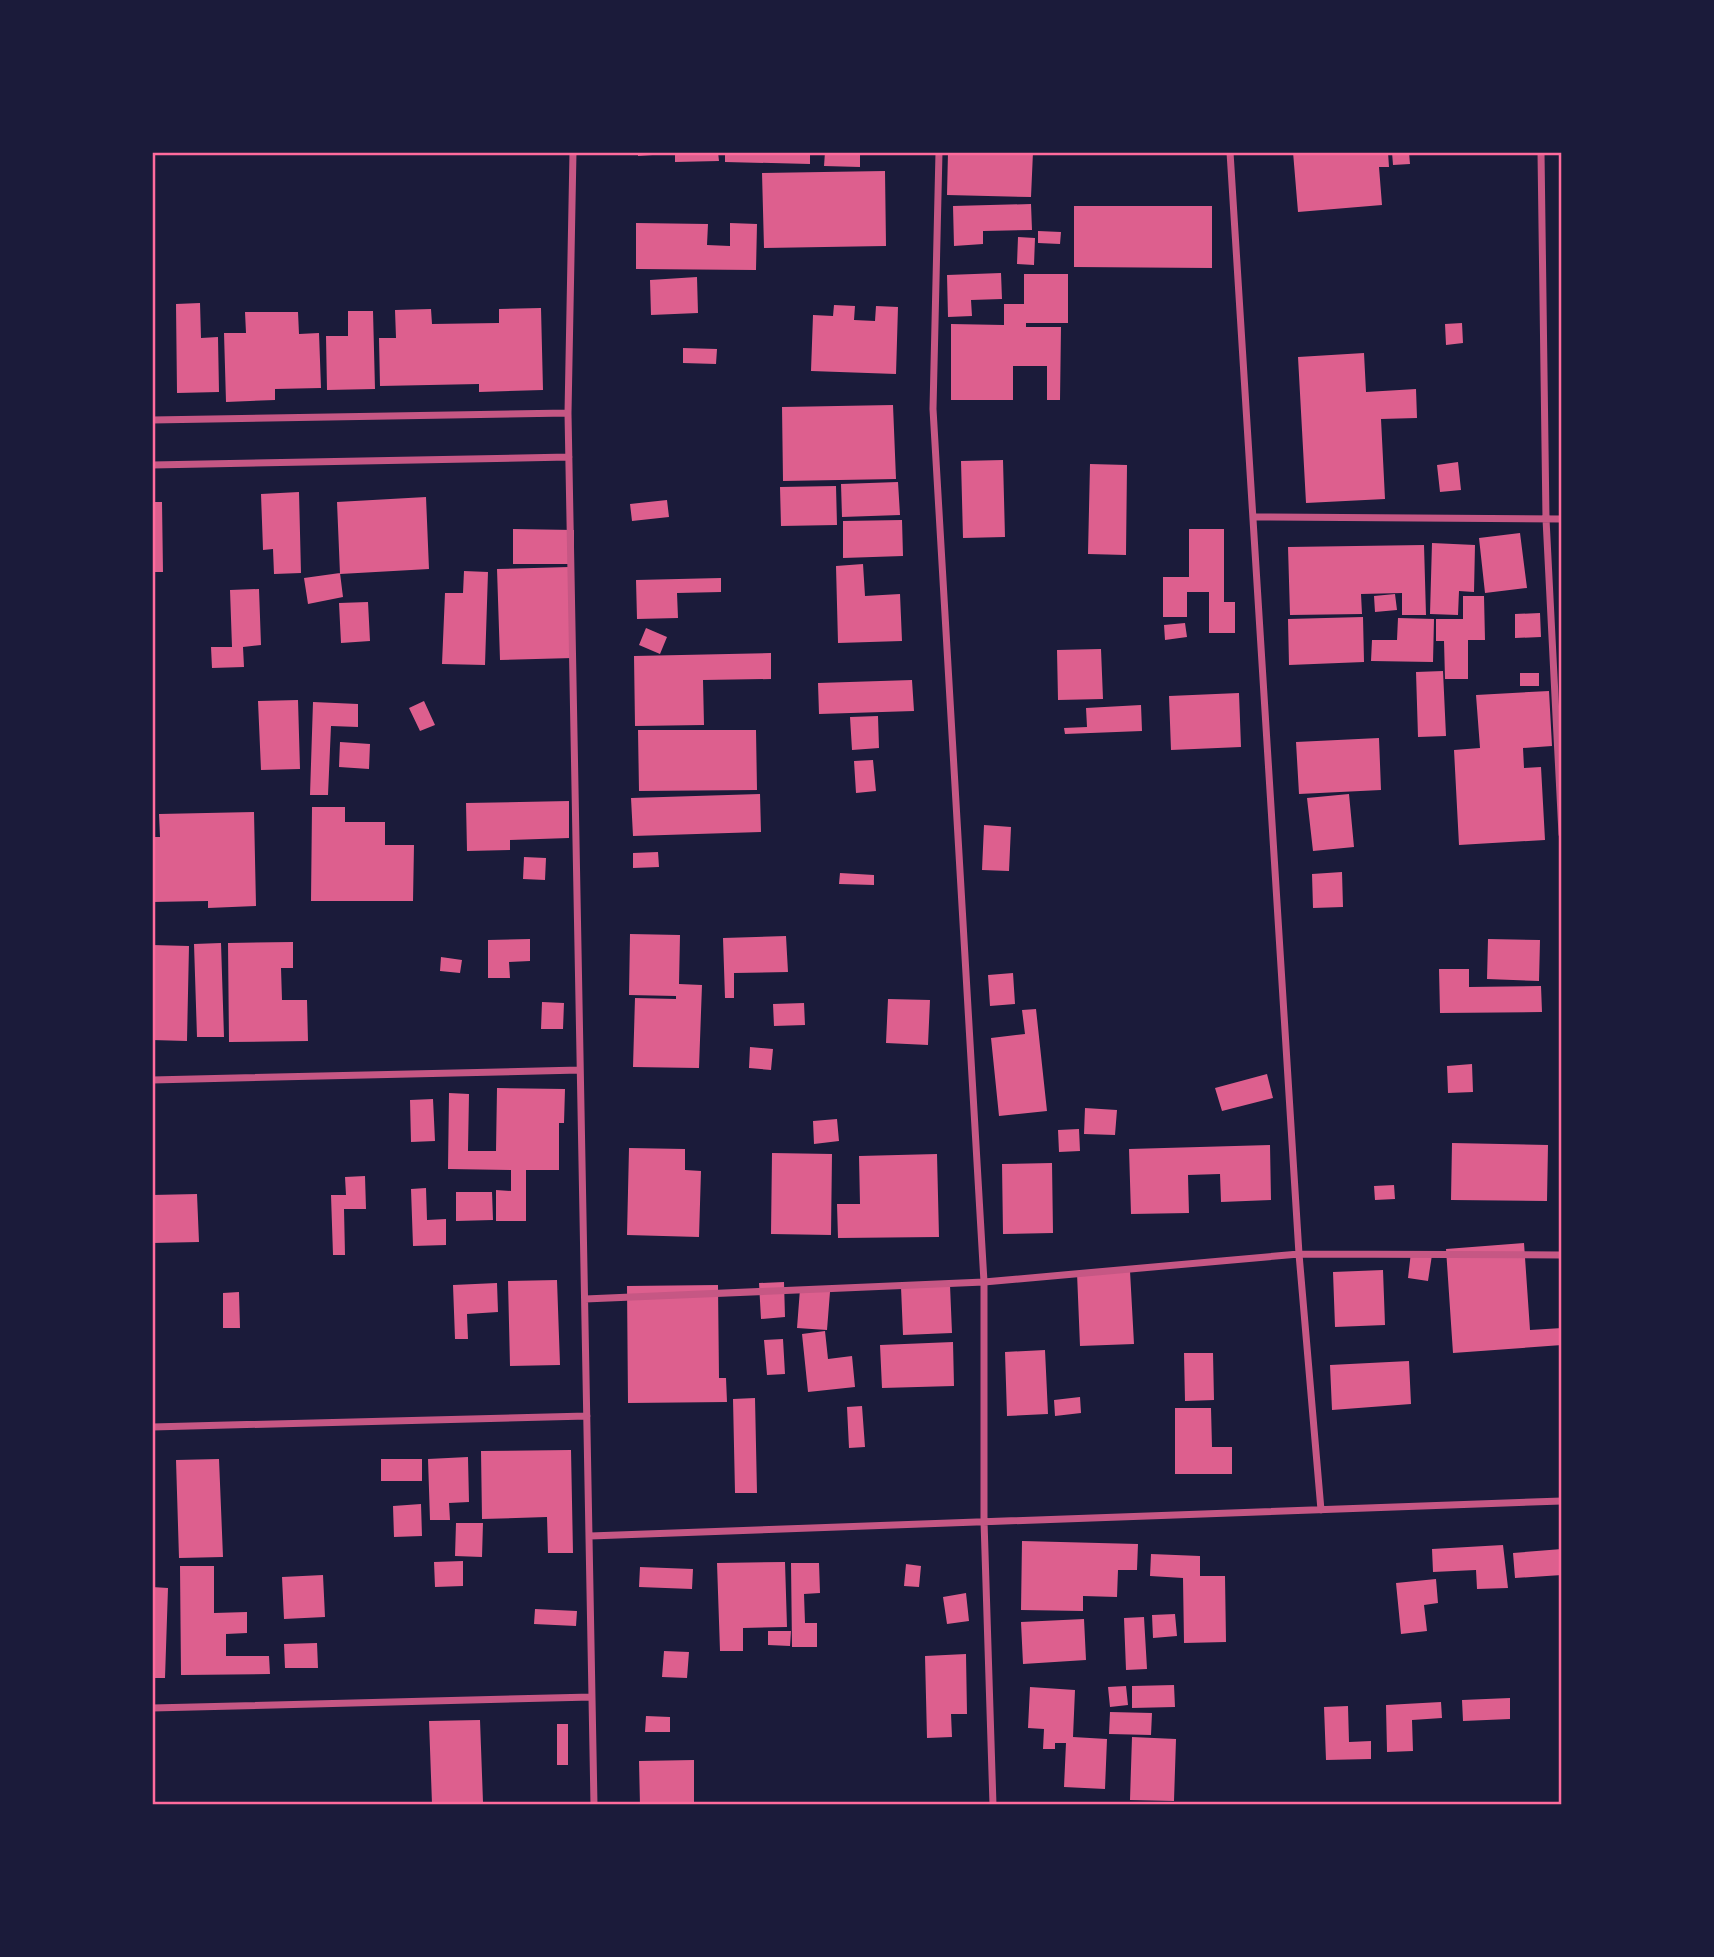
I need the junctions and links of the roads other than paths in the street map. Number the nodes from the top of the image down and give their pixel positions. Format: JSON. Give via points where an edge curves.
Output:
{"nodes":[{"id":1,"x":573,"y":152,"type":"edge"},
{"id":2,"x":939,"y":152,"type":"edge"},
{"id":3,"x":1230,"y":152,"type":"edge"},
{"id":4,"x":1541,"y":152,"type":"edge"},
{"id":5,"x":568,"y":413,"type":"junction"},
{"id":6,"x":152,"y":420,"type":"edge"},
{"id":7,"x":569,"y":457,"type":"junction"},
{"id":8,"x":152,"y":465,"type":"edge"},
{"id":9,"x":1253,"y":517,"type":"junction"},
{"id":10,"x":1546,"y":519,"type":"junction"},
{"id":11,"x":1562,"y":519,"type":"edge"},
{"id":12,"x":1562,"y":834,"type":"edge"},
{"id":13,"x":580,"y":1070,"type":"junction"},
{"id":14,"x":152,"y":1080,"type":"edge"},
{"id":15,"x":1299,"y":1254,"type":"junction"},
{"id":16,"x":1562,"y":1255,"type":"edge"},
{"id":17,"x":984,"y":1282,"type":"junction"},
{"id":18,"x":585,"y":1299,"type":"junction"},
{"id":19,"x":587,"y":1416,"type":"junction"},
{"id":20,"x":152,"y":1427,"type":"edge"},
{"id":21,"x":1562,"y":1501,"type":"edge"},
{"id":22,"x":1321,"y":1510,"type":"junction"},
{"id":23,"x":984,"y":1521,"type":"junction"},
{"id":24,"x":590,"y":1536,"type":"junction"},
{"id":25,"x":592,"y":1697,"type":"junction"},
{"id":26,"x":152,"y":1708,"type":"edge"},
{"id":27,"x":594,"y":1805,"type":"edge"},
{"id":28,"x":993,"y":1805,"type":"edge"}],
"edges":[{"from":1,"to":5,"type":"street"},
{"from":2,"to":17,"type":"street","via":[[933,409]]},
{"from":3,"to":9,"type":"street"},
{"from":4,"to":10,"type":"street"},
{"from":5,"to":6,"type":"street"},
{"from":5,"to":7,"type":"street"},
{"from":7,"to":8,"type":"street"},
{"from":7,"to":13,"type":"street"},
{"from":9,"to":10,"type":"street"},
{"from":9,"to":15,"type":"street"},
{"from":10,"to":11,"type":"street"},
{"from":10,"to":12,"type":"street"},
{"from":13,"to":14,"type":"street"},
{"from":13,"to":18,"type":"street"},
{"from":15,"to":16,"type":"street"},
{"from":15,"to":17,"type":"street"},
{"from":15,"to":22,"type":"street"},
{"from":17,"to":18,"type":"street"},
{"from":17,"to":23,"type":"street"},
{"from":18,"to":19,"type":"street"},
{"from":19,"to":20,"type":"street"},
{"from":19,"to":24,"type":"street"},
{"from":21,"to":22,"type":"street"},
{"from":22,"to":23,"type":"street"},
{"from":23,"to":24,"type":"street"},
{"from":23,"to":28,"type":"street"},
{"from":24,"to":25,"type":"street"},
{"from":25,"to":26,"type":"street"},
{"from":25,"to":27,"type":"street"}]}
